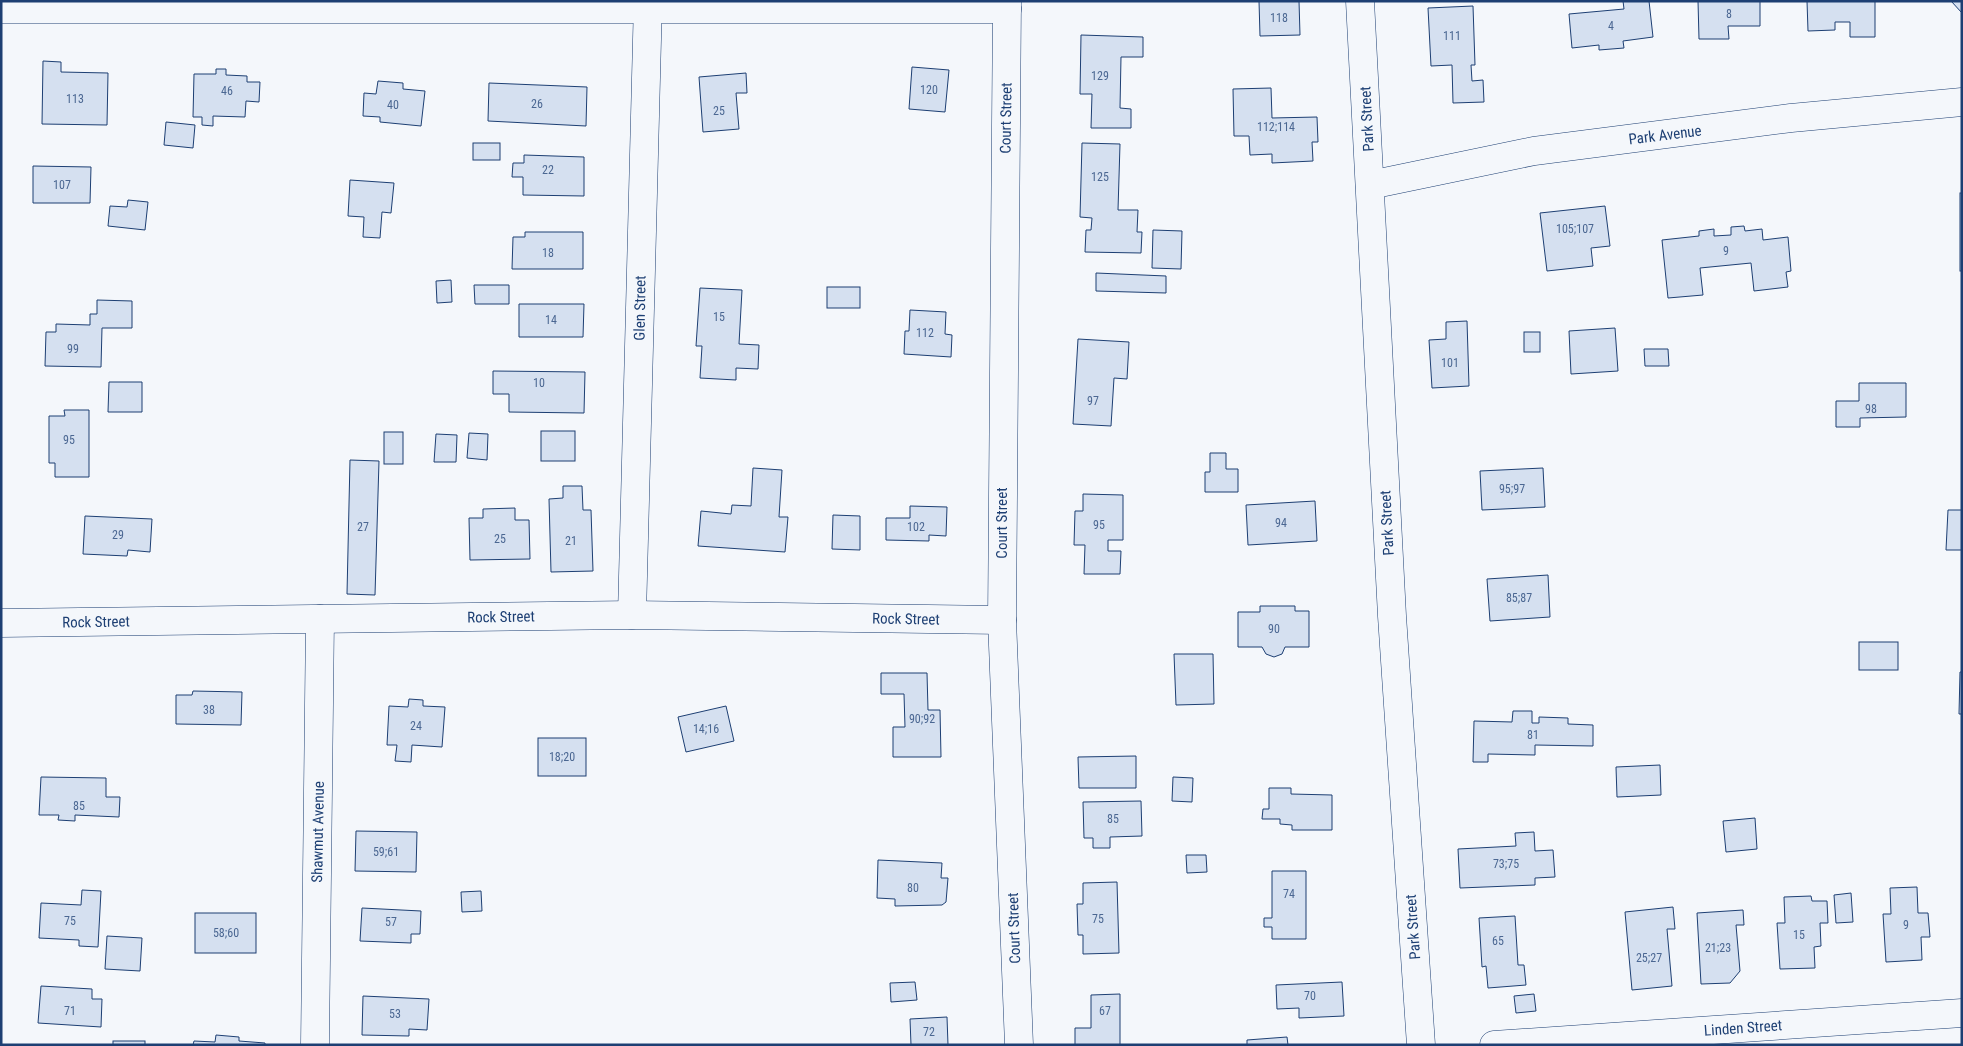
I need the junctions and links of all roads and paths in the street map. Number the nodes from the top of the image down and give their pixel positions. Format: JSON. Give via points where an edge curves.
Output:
{"nodes":[{"id":1,"x":1360,"y":1,"type":"edge"},
{"id":2,"x":320,"y":5,"type":"edge"},
{"id":3,"x":648,"y":5,"type":"edge"},
{"id":4,"x":1007,"y":5,"type":"edge"},
{"id":5,"x":1,"y":9,"type":"edge"},
{"id":6,"x":1962,"y":102,"type":"edge"},
{"id":7,"x":1370,"y":185,"type":"junction"},
{"id":8,"x":632,"y":615,"type":"junction"},
{"id":9,"x":320,"y":618,"type":"junction"},
{"id":10,"x":1002,"y":620,"type":"junction"},
{"id":11,"x":1,"y":623,"type":"edge"},
{"id":12,"x":1962,"y":1013,"type":"edge"},
{"id":13,"x":315,"y":1045,"type":"edge"},
{"id":14,"x":1018,"y":1045,"type":"edge"},
{"id":15,"x":1421,"y":1045,"type":"edge"},
{"id":16,"x":1494,"y":1045,"type":"edge"}],
"edges":[{"from":1,"to":7,"type":"street","name":"Park Street"},
{"from":2,"to":3,"type":"street"},
{"from":2,"to":5,"type":"street"},
{"from":3,"to":4,"type":"street"},
{"from":3,"to":8,"type":"street","name":"Glen Street"},
{"from":4,"to":10,"type":"street","name":"Court Street"},
{"from":6,"to":7,"type":"street","name":"Park Avenue","via":[[1791,118],[1534,151]]},
{"from":7,"to":15,"type":"street","name":"Park Street","via":[[1392,616]]},
{"from":8,"to":9,"type":"street","name":"Rock Street"},
{"from":8,"to":10,"type":"street","name":"Rock Street"},
{"from":9,"to":11,"type":"street","name":"Rock Street"},
{"from":9,"to":13,"type":"street","name":"Shawmut Avenue"},
{"from":10,"to":14,"type":"street","name":"Court Street"},
{"from":12,"to":16,"type":"street","name":"Linden Street"}]}
